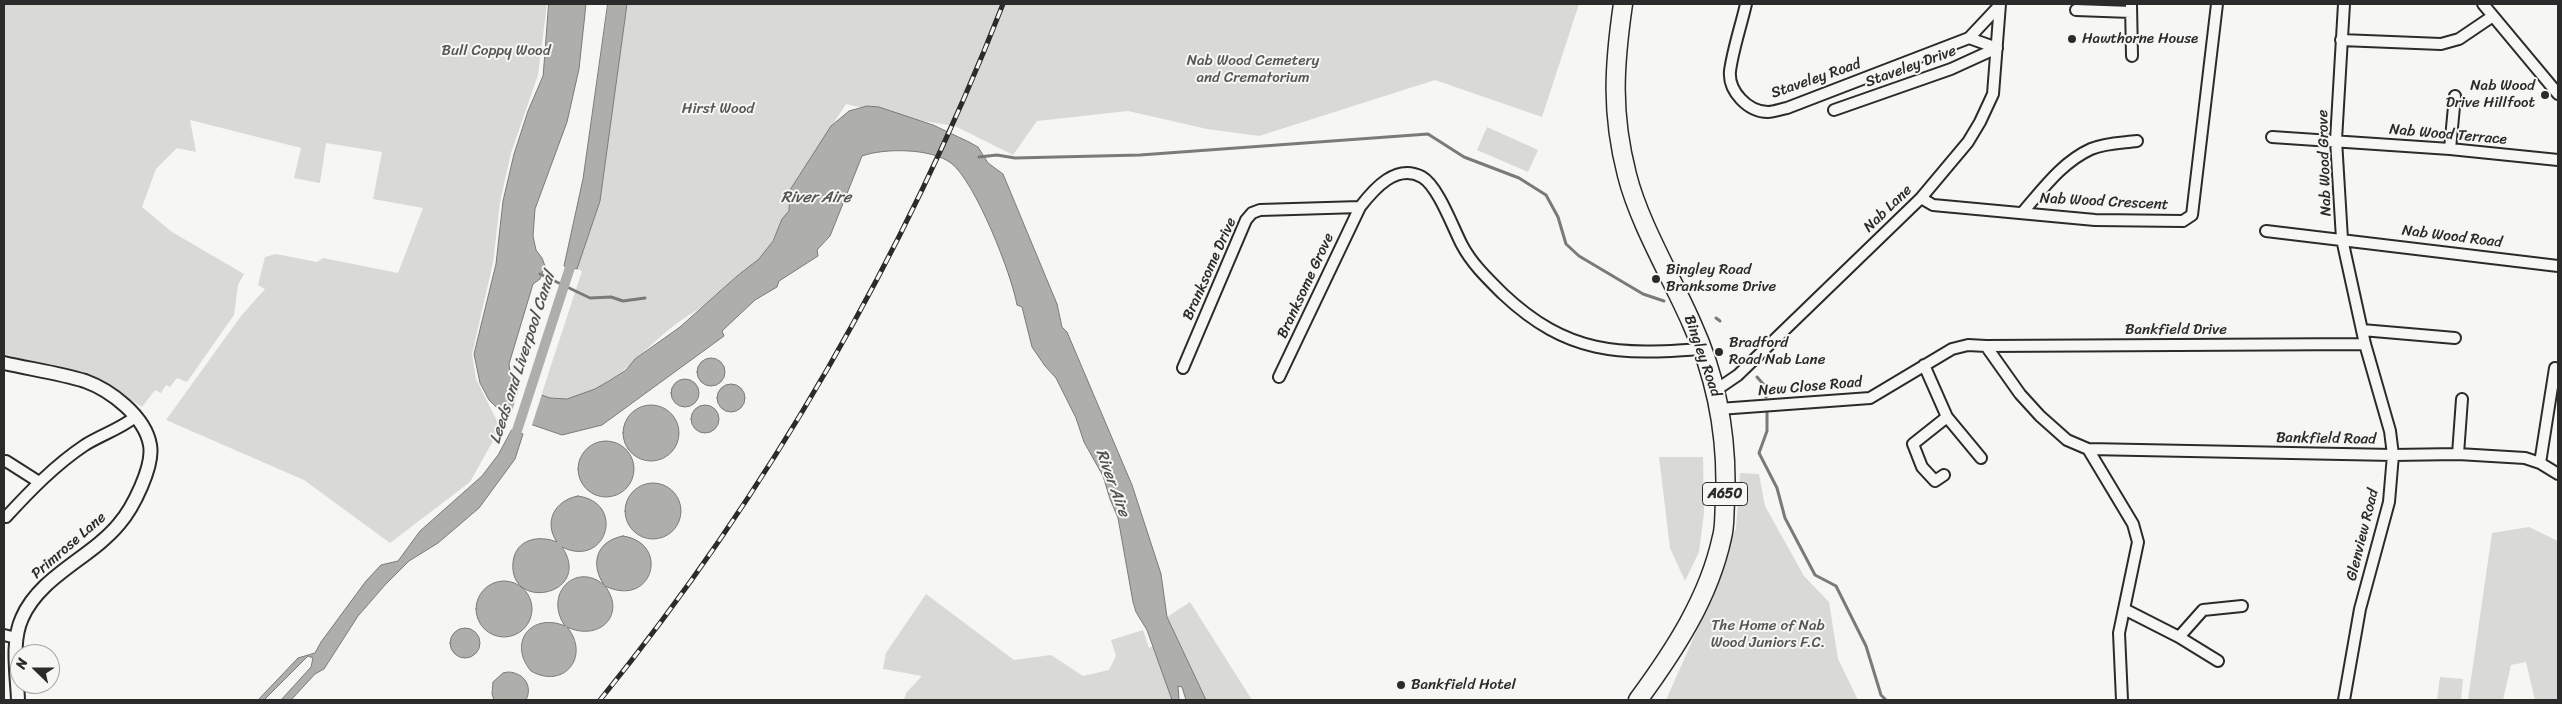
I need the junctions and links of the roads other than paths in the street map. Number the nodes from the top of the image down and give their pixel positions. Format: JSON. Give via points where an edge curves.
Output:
{"nodes":[{"id":1,"x":1623,"y":4,"type":"edge"},
{"id":2,"x":1746,"y":4,"type":"edge"},
{"id":3,"x":2000,"y":4,"type":"edge"},
{"id":4,"x":2217,"y":4,"type":"edge"},
{"id":5,"x":2344,"y":4,"type":"edge"},
{"id":6,"x":2484,"y":4,"type":"edge"},
{"id":7,"x":2131,"y":8,"type":"edge"},
{"id":8,"x":2076,"y":10,"type":"dead end"},
{"id":9,"x":2493,"y":16,"type":"junction"},
{"id":10,"x":1968,"y":38,"type":"junction"},
{"id":11,"x":2341,"y":40,"type":"junction"},
{"id":12,"x":1997,"y":48,"type":"junction"},
{"id":13,"x":2132,"y":56,"type":"dead end"},
{"id":14,"x":2557,"y":90,"type":"edge"},
{"id":15,"x":2455,"y":96,"type":"dead end"},
{"id":16,"x":1834,"y":110,"type":"dead end"},
{"id":17,"x":2272,"y":137,"type":"dead end"},
{"id":18,"x":2336,"y":140,"type":"junction"},
{"id":19,"x":2137,"y":141,"type":"dead end"},
{"id":20,"x":2450,"y":149,"type":"junction"},
{"id":21,"x":2558,"y":160,"type":"edge"},
{"id":22,"x":1922,"y":198,"type":"junction"},
{"id":23,"x":1360,"y":207,"type":"junction"},
{"id":24,"x":2022,"y":213,"type":"junction"},
{"id":25,"x":2266,"y":232,"type":"dead end"},
{"id":26,"x":2342,"y":239,"type":"junction"},
{"id":27,"x":2558,"y":266,"type":"edge"},
{"id":28,"x":2353,"y":290,"type":"joint"},
{"id":29,"x":2362,"y":330,"type":"junction"},
{"id":30,"x":2455,"y":338,"type":"dead end"},
{"id":31,"x":2365,"y":344,"type":"junction"},
{"id":32,"x":1986,"y":346,"type":"junction"},
{"id":33,"x":1703,"y":349,"type":"junction"},
{"id":34,"x":4,"y":363,"type":"edge"},
{"id":35,"x":1924,"y":366,"type":"junction"},
{"id":36,"x":1183,"y":368,"type":"dead end"},
{"id":37,"x":2555,"y":368,"type":"dead end"},
{"id":38,"x":1279,"y":377,"type":"dead end"},
{"id":39,"x":1716,"y":390,"type":"junction"},
{"id":40,"x":2462,"y":399,"type":"dead end"},
{"id":41,"x":1719,"y":409,"type":"junction"},
{"id":42,"x":135,"y":417,"type":"junction"},
{"id":43,"x":1947,"y":417,"type":"junction"},
{"id":44,"x":2088,"y":450,"type":"junction"},
{"id":45,"x":2458,"y":454,"type":"junction"},
{"id":46,"x":2393,"y":455,"type":"junction"},
{"id":47,"x":1981,"y":458,"type":"dead end"},
{"id":48,"x":6,"y":461,"type":"dead end"},
{"id":49,"x":2540,"y":463,"type":"junction"},
{"id":50,"x":2558,"y":474,"type":"edge"},
{"id":51,"x":1944,"y":475,"type":"dead end"},
{"id":52,"x":39,"y":482,"type":"junction"},
{"id":53,"x":6,"y":517,"type":"dead end"},
{"id":54,"x":2242,"y":606,"type":"dead end"},
{"id":55,"x":2124,"y":609,"type":"junction"},
{"id":56,"x":10,"y":637,"type":"edge"},
{"id":57,"x":2179,"y":637,"type":"junction"},
{"id":58,"x":2218,"y":661,"type":"dead end"},
{"id":59,"x":18,"y":700,"type":"edge"},
{"id":60,"x":1638,"y":700,"type":"edge"},
{"id":61,"x":2122,"y":700,"type":"edge"},
{"id":62,"x":2344,"y":700,"type":"edge"}],
"edges":[{"from":1,"to":33,"type":"highway","name":"Bingley Road","number":"A650","via":[[1615,62],[1615,111],[1627,176]]},
{"from":2,"to":10,"type":"street","name":"Staveley Road","via":[[1730,73],[1734,90],[1742,101],[1768,112],[1787,108]]},
{"from":3,"to":10,"type":"street","name":"Staveley Road"},
{"from":3,"to":12,"type":"street","name":"Nab Lane"},
{"from":4,"to":24,"type":"street","name":"Nab Wood Crescent","via":[[2192,215],[2183,221],[2095,220]]},
{"from":5,"to":11,"type":"street","name":"Nab Wood Grove"},
{"from":6,"to":9,"type":"street"},
{"from":7,"to":8,"type":"street"},
{"from":7,"to":13,"type":"street"},
{"from":9,"to":11,"type":"street","via":[[2459,39],[2441,44]]},
{"from":9,"to":14,"type":"street"},
{"from":10,"to":12,"type":"street"},
{"from":11,"to":18,"type":"street","name":"Nab Wood Grove"},
{"from":12,"to":16,"type":"street","name":"Staveley Drive","via":[[1951,69]]},
{"from":12,"to":22,"type":"street","name":"Nab Lane","via":[[1993,94],[1980,122],[1951,165]]},
{"from":15,"to":20,"type":"street"},
{"from":17,"to":18,"type":"street","name":"Nab Wood Terrace"},
{"from":18,"to":20,"type":"street","name":"Nab Wood Terrace"},
{"from":18,"to":26,"type":"street","name":"Nab Wood Grove"},
{"from":19,"to":24,"type":"street","via":[[2104,145],[2069,162]]},
{"from":20,"to":21,"type":"street","name":"Nab Wood Terrace"},
{"from":22,"to":24,"type":"street","name":"Nab Wood Crescent","via":[[1933,205]]},
{"from":22,"to":39,"type":"street","name":"Nab Lane","via":[[1738,375]]},
{"from":23,"to":33,"type":"street","via":[[1374,189],[1395,175],[1422,177],[1435,190],[1466,252],[1484,276],[1539,324],[1581,344],[1650,352]]},
{"from":23,"to":36,"type":"street","name":"Branksome Drive","via":[[1260,210],[1252,213],[1246,220]]},
{"from":23,"to":38,"type":"street","name":"Branksome Grove"},
{"from":25,"to":26,"type":"street","name":"Nab Wood Road"},
{"from":26,"to":27,"type":"street","name":"Nab Wood Road"},
{"from":26,"to":28,"type":"street","name":"Nab Wood Grove"},
{"from":28,"to":29,"type":"street","name":"Glenview Road"},
{"from":29,"to":30,"type":"street"},
{"from":29,"to":31,"type":"street","name":"Glenview Road"},
{"from":31,"to":32,"type":"street","name":"Bankfield Drive"},
{"from":31,"to":46,"type":"street","name":"Glenview Road","via":[[2390,431]]},
{"from":32,"to":35,"type":"street","name":"New Close Road","via":[[1968,345],[1952,349]]},
{"from":32,"to":44,"type":"street","via":[[2040,416],[2067,440]]},
{"from":33,"to":39,"type":"highway","name":"Bingley Road","number":"A650"},
{"from":34,"to":42,"type":"street","name":"Primrose Lane","via":[[85,381],[109,392]]},
{"from":35,"to":41,"type":"street","name":"New Close Road","via":[[1870,398]]},
{"from":35,"to":43,"type":"street"},
{"from":37,"to":49,"type":"street"},
{"from":39,"to":41,"type":"highway","name":"Bingley Road","number":"A650"},
{"from":40,"to":45,"type":"street"},
{"from":41,"to":60,"type":"highway","name":"Bingley Road","number":"A650","via":[[1726,466],[1723,536],[1700,603],[1666,662]]},
{"from":42,"to":52,"type":"street","via":[[86,444]]},
{"from":42,"to":56,"type":"street","name":"Primrose Lane","via":[[151,445],[147,475],[120,524],[42,590]]},
{"from":43,"to":47,"type":"street"},
{"from":43,"to":51,"type":"street","via":[[1913,444],[1922,467],[1935,481]]},
{"from":44,"to":46,"type":"street","name":"Bankfield Road"},
{"from":44,"to":55,"type":"street","via":[[2134,524],[2138,542]]},
{"from":45,"to":46,"type":"street","name":"Bankfield Road"},
{"from":45,"to":49,"type":"street","name":"Bankfield Road","via":[[2525,458]]},
{"from":46,"to":62,"type":"street","name":"Glenview Road","via":[[2389,502],[2360,609]]},
{"from":48,"to":52,"type":"street"},
{"from":49,"to":50,"type":"street","name":"Bankfield Road"},
{"from":52,"to":53,"type":"street"},
{"from":54,"to":57,"type":"street","via":[[2203,610]]},
{"from":55,"to":57,"type":"street"},
{"from":55,"to":61,"type":"street","via":[[2119,632]]},
{"from":56,"to":59,"type":"street","name":"Primrose Lane"},
{"from":57,"to":58,"type":"street"}]}
